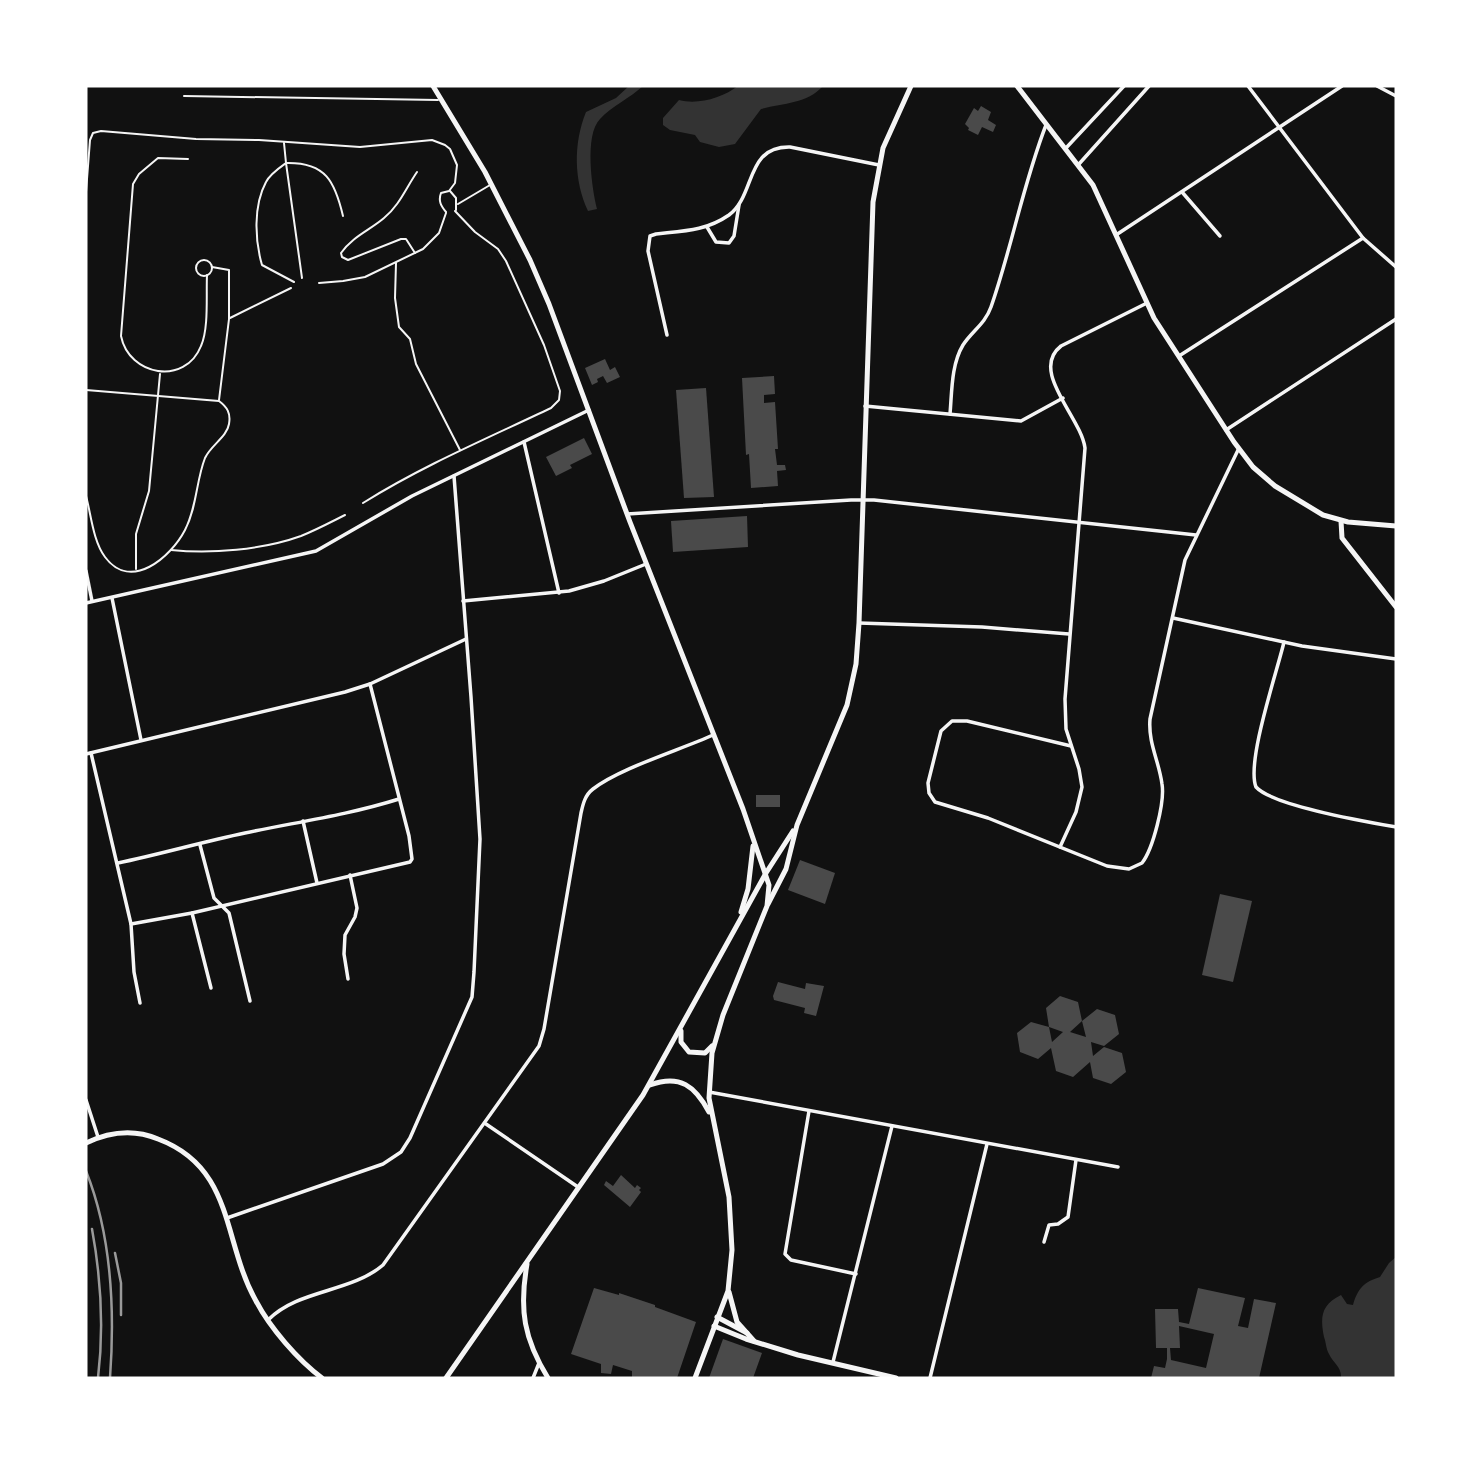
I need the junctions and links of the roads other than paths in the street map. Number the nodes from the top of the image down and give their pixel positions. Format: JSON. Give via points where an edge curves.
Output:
{"nodes":[{"id":1,"x":433,"y":86,"type":"edge"},
{"id":2,"x":911,"y":86,"type":"edge"},
{"id":3,"x":1017,"y":86,"type":"edge"},
{"id":4,"x":1124,"y":86,"type":"edge"},
{"id":5,"x":1150,"y":86,"type":"edge"},
{"id":6,"x":1248,"y":86,"type":"edge"},
{"id":7,"x":1342,"y":86,"type":"edge"},
{"id":8,"x":1377,"y":86,"type":"edge"},
{"id":9,"x":184,"y":96,"type":"dead end"},
{"id":10,"x":1396,"y":96,"type":"edge"},
{"id":11,"x":442,"y":100,"type":"junction"},
{"id":12,"x":1046,"y":123,"type":"junction"},
{"id":13,"x":1280,"y":128,"type":"junction"},
{"id":14,"x":284,"y":143,"type":"junction"},
{"id":15,"x":1066,"y":148,"type":"junction"},
{"id":16,"x":188,"y":159,"type":"dead end"},
{"id":17,"x":286,"y":163,"type":"junction"},
{"id":18,"x":1079,"y":164,"type":"junction"},
{"id":19,"x":878,"y":165,"type":"junction"},
{"id":20,"x":416,"y":172,"type":"dead end"},
{"id":21,"x":491,"y":184,"type":"junction"},
{"id":22,"x":449,"y":191,"type":"junction"},
{"id":23,"x":86,"y":192,"type":"edge"},
{"id":24,"x":1182,"y":192,"type":"junction"},
{"id":25,"x":739,"y":203,"type":"junction"},
{"id":26,"x":458,"y":205,"type":"junction"},
{"id":27,"x":455,"y":211,"type":"junction"},
{"id":28,"x":446,"y":212,"type":"junction"},
{"id":29,"x":342,"y":216,"type":"dead end"},
{"id":30,"x":706,"y":227,"type":"junction"},
{"id":31,"x":1116,"y":235,"type":"junction"},
{"id":32,"x":1220,"y":236,"type":"dead end"},
{"id":33,"x":1363,"y":238,"type":"junction"},
{"id":34,"x":415,"y":253,"type":"junction"},
{"id":35,"x":396,"y":263,"type":"junction"},
{"id":36,"x":212,"y":267,"type":"junction"},
{"id":37,"x":1396,"y":267,"type":"edge"},
{"id":38,"x":207,"y":275,"type":"junction"},
{"id":39,"x":302,"y":278,"type":"dead end"},
{"id":40,"x":294,"y":282,"type":"dead end"},
{"id":41,"x":319,"y":283,"type":"dead end"},
{"id":42,"x":291,"y":288,"type":"dead end"},
{"id":43,"x":1147,"y":303,"type":"junction"},
{"id":44,"x":229,"y":319,"type":"junction"},
{"id":45,"x":1396,"y":319,"type":"edge"},
{"id":46,"x":667,"y":335,"type":"dead end"},
{"id":47,"x":1178,"y":357,"type":"junction"},
{"id":48,"x":160,"y":373,"type":"junction"},
{"id":49,"x":86,"y":390,"type":"edge"},
{"id":50,"x":158,"y":397,"type":"junction"},
{"id":51,"x":1063,"y":398,"type":"junction"},
{"id":52,"x":219,"y":401,"type":"junction"},
{"id":53,"x":865,"y":406,"type":"junction"},
{"id":54,"x":589,"y":410,"type":"junction"},
{"id":55,"x":950,"y":414,"type":"junction"},
{"id":56,"x":1226,"y":430,"type":"junction"},
{"id":57,"x":524,"y":442,"type":"junction"},
{"id":58,"x":1239,"y":448,"type":"junction"},
{"id":59,"x":461,"y":451,"type":"junction"},
{"id":60,"x":453,"y":476,"type":"junction"},
{"id":61,"x":86,"y":496,"type":"edge"},
{"id":62,"x":863,"y":500,"type":"junction"},
{"id":63,"x":363,"y":503,"type":"dead end"},
{"id":64,"x":627,"y":514,"type":"junction"},
{"id":65,"x":345,"y":515,"type":"dead end"},
{"id":66,"x":1341,"y":521,"type":"junction"},
{"id":67,"x":1079,"y":523,"type":"junction"},
{"id":68,"x":1396,"y":526,"type":"edge"},
{"id":69,"x":1197,"y":536,"type":"junction"},
{"id":70,"x":171,"y":550,"type":"junction"},
{"id":71,"x":646,"y":564,"type":"junction"},
{"id":72,"x":136,"y":570,"type":"junction"},
{"id":73,"x":86,"y":571,"type":"edge"},
{"id":74,"x":559,"y":593,"type":"junction"},
{"id":75,"x":112,"y":598,"type":"junction"},
{"id":76,"x":93,"y":601,"type":"junction"},
{"id":77,"x":463,"y":601,"type":"junction"},
{"id":78,"x":86,"y":603,"type":"edge"},
{"id":79,"x":1396,"y":607,"type":"edge"},
{"id":80,"x":1173,"y":618,"type":"junction"},
{"id":81,"x":859,"y":623,"type":"junction"},
{"id":82,"x":1069,"y":634,"type":"junction"},
{"id":83,"x":466,"y":639,"type":"junction"},
{"id":84,"x":1284,"y":642,"type":"junction"},
{"id":85,"x":1396,"y":659,"type":"edge"},
{"id":86,"x":369,"y":684,"type":"junction"},
{"id":87,"x":713,"y":735,"type":"junction"},
{"id":88,"x":142,"y":741,"type":"junction"},
{"id":89,"x":1071,"y":746,"type":"junction"},
{"id":90,"x":88,"y":754,"type":"edge"},
{"id":91,"x":399,"y":799,"type":"junction"},
{"id":92,"x":303,"y":821,"type":"junction"},
{"id":93,"x":797,"y":825,"type":"junction"},
{"id":94,"x":1396,"y":827,"type":"edge"},
{"id":95,"x":754,"y":843,"type":"junction"},
{"id":96,"x":200,"y":845,"type":"junction"},
{"id":97,"x":1060,"y":847,"type":"junction"},
{"id":98,"x":118,"y":863,"type":"junction"},
{"id":99,"x":766,"y":873,"type":"junction"},
{"id":100,"x":350,"y":875,"type":"junction"},
{"id":101,"x":317,"y":883,"type":"junction"},
{"id":102,"x":221,"y":906,"type":"junction"},
{"id":103,"x":767,"y":906,"type":"junction"},
{"id":104,"x":192,"y":913,"type":"junction"},
{"id":105,"x":131,"y":924,"type":"junction"},
{"id":106,"x":731,"y":939,"type":"junction"},
{"id":107,"x":348,"y":979,"type":"dead end"},
{"id":108,"x":211,"y":988,"type":"dead end"},
{"id":109,"x":250,"y":1001,"type":"dead end"},
{"id":110,"x":140,"y":1003,"type":"dead end"},
{"id":111,"x":681,"y":1028,"type":"junction"},
{"id":112,"x":713,"y":1045,"type":"junction"},
{"id":113,"x":649,"y":1086,"type":"junction"},
{"id":114,"x":709,"y":1092,"type":"junction"},
{"id":115,"x":86,"y":1100,"type":"edge"},
{"id":116,"x":809,"y":1111,"type":"junction"},
{"id":117,"x":713,"y":1117,"type":"junction"},
{"id":118,"x":486,"y":1123,"type":"junction"},
{"id":119,"x":891,"y":1126,"type":"junction"},
{"id":120,"x":98,"y":1137,"type":"junction"},
{"id":121,"x":86,"y":1143,"type":"edge"},
{"id":122,"x":987,"y":1144,"type":"junction"},
{"id":123,"x":1076,"y":1160,"type":"junction"},
{"id":124,"x":1118,"y":1167,"type":"joint"},
{"id":125,"x":1126,"y":1169,"type":"dead end"},
{"id":126,"x":579,"y":1188,"type":"junction"},
{"id":127,"x":227,"y":1218,"type":"junction"},
{"id":128,"x":1044,"y":1242,"type":"dead end"},
{"id":129,"x":528,"y":1261,"type":"junction"},
{"id":130,"x":856,"y":1274,"type":"junction"},
{"id":131,"x":728,"y":1291,"type":"junction"},
{"id":132,"x":717,"y":1317,"type":"junction"},
{"id":133,"x":268,"y":1320,"type":"junction"},
{"id":134,"x":714,"y":1326,"type":"junction"},
{"id":135,"x":747,"y":1333,"type":"junction"},
{"id":136,"x":754,"y":1341,"type":"junction"},
{"id":137,"x":539,"y":1363,"type":"junction"},
{"id":138,"x":833,"y":1363,"type":"junction"},
{"id":139,"x":322,"y":1378,"type":"edge"},
{"id":140,"x":446,"y":1378,"type":"edge"},
{"id":141,"x":533,"y":1378,"type":"edge"},
{"id":142,"x":548,"y":1378,"type":"edge"},
{"id":143,"x":695,"y":1378,"type":"edge"},
{"id":144,"x":896,"y":1378,"type":"edge"},
{"id":145,"x":930,"y":1378,"type":"edge"}],
"edges":[{"from":1,"to":11,"type":"main road"},
{"from":2,"to":19,"type":"main road"},
{"from":3,"to":12,"type":"main road"},
{"from":4,"to":15,"type":"street"},
{"from":5,"to":18,"type":"street"},
{"from":6,"to":13,"type":"street"},
{"from":7,"to":13,"type":"street"},
{"from":8,"to":10,"type":"street"},
{"from":9,"to":11,"type":"lane"},
{"from":11,"to":21,"type":"main road"},
{"from":12,"to":15,"type":"main road"},
{"from":12,"to":55,"type":"street","via":[[991,307],[956,360]]},
{"from":13,"to":24,"type":"street"},
{"from":13,"to":33,"type":"street"},
{"from":14,"to":17,"type":"lane"},
{"from":14,"to":22,"type":"lane","via":[[360,147],[438,142],[450,149],[457,165]]},
{"from":14,"to":23,"type":"lane","via":[[93,133]]},
{"from":15,"to":18,"type":"main road"},
{"from":16,"to":48,"type":"lane","via":[[158,158],[134,180],[121,320],[123,345],[139,364]]},
{"from":17,"to":29,"type":"lane","via":[[312,166],[327,176]]},
{"from":17,"to":39,"type":"lane"},
{"from":17,"to":40,"type":"lane","via":[[267,180],[262,192],[257,239],[262,265]]},
{"from":18,"to":31,"type":"main road"},
{"from":19,"to":25,"type":"street","via":[[775,149],[760,160]]},
{"from":19,"to":53,"type":"main road"},
{"from":20,"to":34,"type":"lane","via":[[385,218],[341,253],[348,260],[401,239],[406,239]]},
{"from":21,"to":26,"type":"lane"},
{"from":21,"to":54,"type":"main road","via":[[542,289]]},
{"from":22,"to":26,"type":"lane"},
{"from":22,"to":28,"type":"lane","via":[[439,197]]},
{"from":24,"to":31,"type":"street"},
{"from":24,"to":32,"type":"street"},
{"from":25,"to":30,"type":"street"},
{"from":25,"to":30,"type":"street","via":[[729,243],[716,242]]},
{"from":26,"to":27,"type":"lane"},
{"from":27,"to":28,"type":"lane"},
{"from":27,"to":59,"type":"lane","via":[[503,255],[560,391],[551,408]]},
{"from":28,"to":34,"type":"lane","via":[[433,242]]},
{"from":30,"to":46,"type":"street","via":[[649,238]]},
{"from":31,"to":43,"type":"main road"},
{"from":33,"to":37,"type":"street"},
{"from":33,"to":47,"type":"street"},
{"from":34,"to":35,"type":"lane"},
{"from":35,"to":41,"type":"lane","via":[[355,280]]},
{"from":35,"to":59,"type":"lane","via":[[399,327],[410,339],[415,364]]},
{"from":36,"to":38,"type":"lane"},
{"from":36,"to":38,"type":"lane","via":[[206,260],[198,262],[198,273]]},
{"from":36,"to":44,"type":"lane","via":[[229,270]]},
{"from":38,"to":48,"type":"lane","via":[[202,345],[189,363]]},
{"from":42,"to":44,"type":"lane"},
{"from":43,"to":47,"type":"main road"},
{"from":43,"to":51,"type":"street","via":[[1054,353],[1050,372]]},
{"from":44,"to":52,"type":"lane"},
{"from":45,"to":56,"type":"street"},
{"from":47,"to":56,"type":"main road"},
{"from":48,"to":50,"type":"lane"},
{"from":49,"to":50,"type":"lane"},
{"from":50,"to":52,"type":"lane"},
{"from":50,"to":72,"type":"lane","via":[[149,491],[136,534]]},
{"from":51,"to":55,"type":"street","via":[[1021,421]]},
{"from":51,"to":67,"type":"street","via":[[1084,442]]},
{"from":52,"to":70,"type":"lane","via":[[229,410],[229,427],[205,459],[191,517]]},
{"from":53,"to":55,"type":"street"},
{"from":53,"to":62,"type":"main road"},
{"from":54,"to":57,"type":"street"},
{"from":54,"to":64,"type":"main road"},
{"from":56,"to":58,"type":"main road"},
{"from":57,"to":60,"type":"street"},
{"from":57,"to":74,"type":"street"},
{"from":58,"to":66,"type":"main road","via":[[1275,486],[1318,513]]},
{"from":58,"to":69,"type":"street"},
{"from":59,"to":63,"type":"lane"},
{"from":60,"to":75,"type":"street","via":[[316,551]]},
{"from":60,"to":77,"type":"street"},
{"from":61,"to":72,"type":"lane","via":[[105,557],[121,568]]},
{"from":62,"to":64,"type":"street"},
{"from":62,"to":67,"type":"street"},
{"from":62,"to":81,"type":"main road"},
{"from":64,"to":71,"type":"main road"},
{"from":65,"to":70,"type":"lane","via":[[301,536],[273,543]]},
{"from":66,"to":68,"type":"main road"},
{"from":66,"to":79,"type":"main road","via":[[1342,538]]},
{"from":67,"to":69,"type":"street"},
{"from":67,"to":82,"type":"street"},
{"from":69,"to":80,"type":"street","via":[[1185,560]]},
{"from":70,"to":72,"type":"lane","via":[[153,566]]},
{"from":71,"to":74,"type":"street"},
{"from":71,"to":87,"type":"main road"},
{"from":73,"to":76,"type":"street"},
{"from":74,"to":77,"type":"street"},
{"from":75,"to":76,"type":"street"},
{"from":75,"to":88,"type":"street"},
{"from":76,"to":78,"type":"street"},
{"from":77,"to":83,"type":"street"},
{"from":80,"to":84,"type":"street"},
{"from":80,"to":97,"type":"street","via":[[1150,718],[1151,744],[1163,788],[1147,856],[1138,867],[1124,869]]},
{"from":81,"to":82,"type":"street"},
{"from":81,"to":93,"type":"main road","via":[[847,705]]},
{"from":82,"to":89,"type":"street","via":[[1065,722]]},
{"from":83,"to":86,"type":"street"},
{"from":83,"to":127,"type":"street","via":[[480,839],[472,997],[410,1138],[395,1157]]},
{"from":84,"to":85,"type":"street"},
{"from":84,"to":94,"type":"street","via":[[1259,736],[1254,777],[1258,789],[1273,798]]},
{"from":86,"to":88,"type":"street"},
{"from":86,"to":91,"type":"street"},
{"from":87,"to":95,"type":"main road"},
{"from":87,"to":118,"type":"street","via":[[603,783],[585,798],[543,1037]]},
{"from":88,"to":90,"type":"street"},
{"from":89,"to":97,"type":"street","via":[[1081,793]]},
{"from":89,"to":97,"type":"street","via":[[955,720],[941,731],[928,783],[930,796],[939,804]]},
{"from":90,"to":98,"type":"street"},
{"from":91,"to":92,"type":"street"},
{"from":91,"to":100,"type":"street","via":[[412,859]]},
{"from":92,"to":96,"type":"street"},
{"from":92,"to":101,"type":"street"},
{"from":93,"to":99,"type":"main road"},
{"from":93,"to":103,"type":"main road","via":[[786,869]]},
{"from":95,"to":99,"type":"main road"},
{"from":95,"to":106,"type":"main road","via":[[748,889]]},
{"from":96,"to":98,"type":"street"},
{"from":96,"to":102,"type":"street","via":[[214,898]]},
{"from":98,"to":105,"type":"street"},
{"from":99,"to":103,"type":"main road","via":[[770,889]]},
{"from":99,"to":106,"type":"main road"},
{"from":100,"to":101,"type":"street"},
{"from":100,"to":107,"type":"street","via":[[357,908],[345,935]]},
{"from":101,"to":102,"type":"street"},
{"from":102,"to":104,"type":"street"},
{"from":102,"to":109,"type":"street","via":[[229,913]]},
{"from":103,"to":112,"type":"main road"},
{"from":104,"to":105,"type":"street"},
{"from":104,"to":108,"type":"street"},
{"from":105,"to":110,"type":"street"},
{"from":106,"to":111,"type":"main road"},
{"from":111,"to":112,"type":"main road","via":[[681,1042],[689,1052],[705,1053]]},
{"from":111,"to":113,"type":"main road"},
{"from":112,"to":114,"type":"main road"},
{"from":113,"to":117,"type":"main road","via":[[666,1080],[691,1087]]},
{"from":113,"to":126,"type":"main road"},
{"from":114,"to":116,"type":"street"},
{"from":114,"to":117,"type":"main road"},
{"from":115,"to":120,"type":"street"},
{"from":116,"to":119,"type":"street"},
{"from":116,"to":130,"type":"street","via":[[785,1254],[791,1260]]},
{"from":117,"to":131,"type":"main road","via":[[731,1208]]},
{"from":118,"to":126,"type":"street"},
{"from":118,"to":133,"type":"street","via":[[381,1267],[293,1302]]},
{"from":119,"to":122,"type":"street"},
{"from":119,"to":130,"type":"street"},
{"from":120,"to":121,"type":"main road"},
{"from":120,"to":127,"type":"main road","via":[[141,1134],[184,1151],[210,1178]]},
{"from":122,"to":123,"type":"street"},
{"from":122,"to":145,"type":"street"},
{"from":123,"to":124,"type":"street"},
{"from":123,"to":128,"type":"street","via":[[1068,1217],[1049,1225]]},
{"from":124,"to":125,"type":"lane"},
{"from":126,"to":129,"type":"main road"},
{"from":127,"to":133,"type":"main road","via":[[252,1294]]},
{"from":129,"to":137,"type":"main road","via":[[524,1324]]},
{"from":129,"to":140,"type":"main road"},
{"from":130,"to":138,"type":"street"},
{"from":131,"to":132,"type":"main road"},
{"from":131,"to":135,"type":"main road","via":[[735,1316]]},
{"from":132,"to":134,"type":"main road"},
{"from":132,"to":135,"type":"main road"},
{"from":133,"to":139,"type":"main road"},
{"from":134,"to":136,"type":"main road"},
{"from":134,"to":143,"type":"main road"},
{"from":135,"to":136,"type":"main road"},
{"from":136,"to":138,"type":"main road"},
{"from":137,"to":141,"type":"street"},
{"from":137,"to":142,"type":"main road"},
{"from":138,"to":144,"type":"main road"}]}
